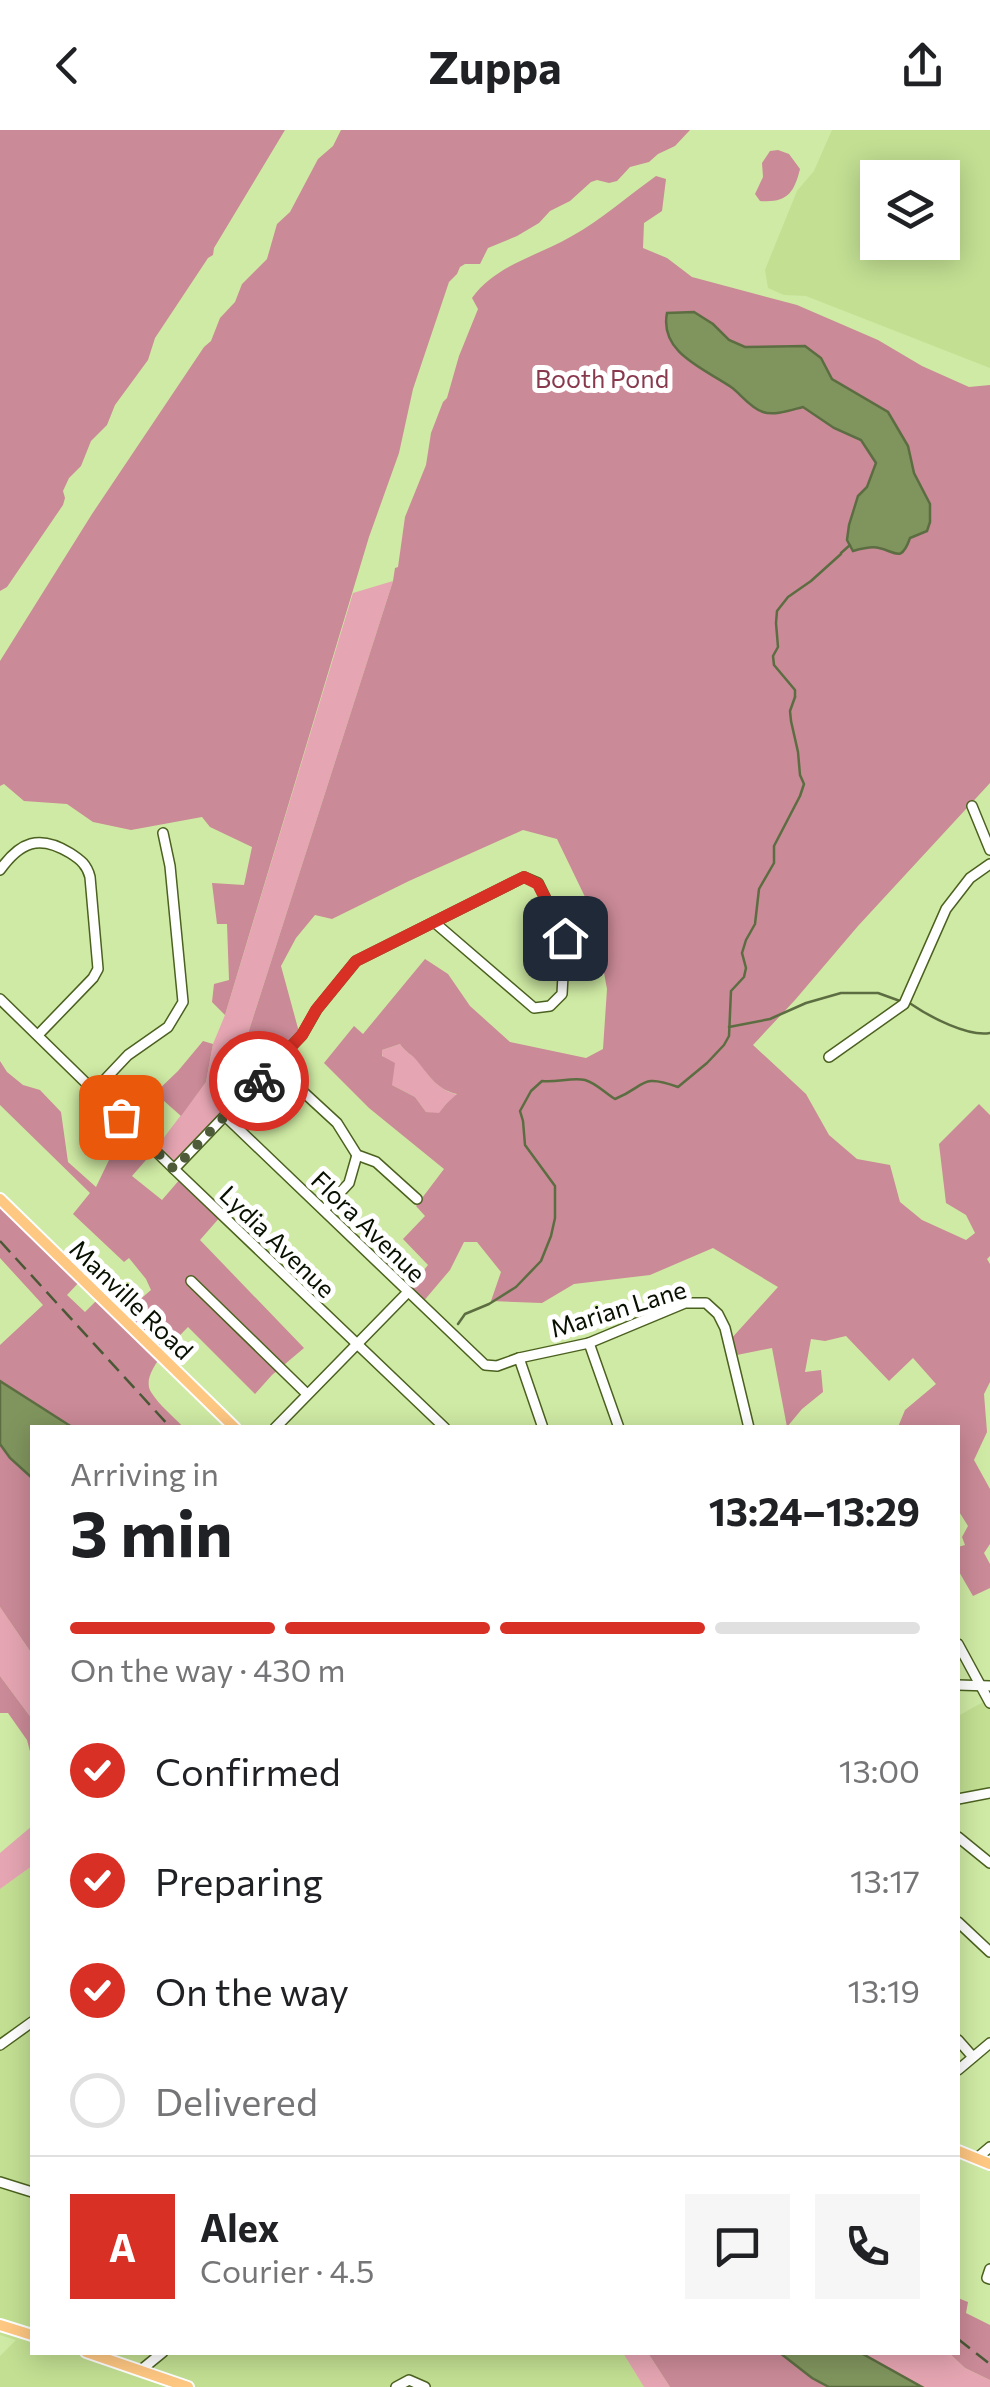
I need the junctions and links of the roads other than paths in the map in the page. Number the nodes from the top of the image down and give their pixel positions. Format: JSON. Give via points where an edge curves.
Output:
{"nodes":[{"id":1,"x":972,"y":806,"type":"dead end"},
{"id":2,"x":163,"y":833,"type":"dead end"},
{"id":3,"x":990,"y":850,"type":"edge"},
{"id":4,"x":990,"y":864,"type":"edge"},
{"id":5,"x":0,"y":870,"type":"edge"},
{"id":6,"x":434,"y":922,"type":"junction"},
{"id":7,"x":0,"y":999,"type":"edge"},
{"id":8,"x":38,"y":1036,"type":"junction"},
{"id":9,"x":829,"y":1057,"type":"dead end"},
{"id":10,"x":274,"y":1065,"type":"junction"},
{"id":11,"x":94,"y":1091,"type":"junction"},
{"id":12,"x":226,"y":1116,"type":"junction"},
{"id":13,"x":357,"y":1155,"type":"junction"},
{"id":14,"x":174,"y":1169,"type":"junction"},
{"id":15,"x":0,"y":1199,"type":"edge"},
{"id":16,"x":417,"y":1199,"type":"dead end"},
{"id":17,"x":324,"y":1210,"type":"junction"},
{"id":18,"x":191,"y":1281,"type":"dead end"},
{"id":19,"x":408,"y":1292,"type":"junction"},
{"id":20,"x":589,"y":1343,"type":"junction"},
{"id":21,"x":356,"y":1344,"type":"junction"},
{"id":22,"x":518,"y":1358,"type":"junction"},
{"id":23,"x":485,"y":1364,"type":"joint"},
{"id":24,"x":307,"y":1394,"type":"junction"},
{"id":25,"x":232,"y":1425,"type":"edge"},
{"id":26,"x":278,"y":1425,"type":"edge"},
{"id":27,"x":442,"y":1425,"type":"edge"},
{"id":28,"x":541,"y":1425,"type":"edge"},
{"id":29,"x":618,"y":1425,"type":"edge"},
{"id":30,"x":748,"y":1425,"type":"edge"},
{"id":31,"x":960,"y":1647,"type":"edge"},
{"id":32,"x":960,"y":1685,"type":"edge"},
{"id":33,"x":985,"y":1686,"type":"edge"},
{"id":34,"x":990,"y":1702,"type":"edge"},
{"id":35,"x":990,"y":1793,"type":"edge"},
{"id":36,"x":960,"y":1795,"type":"edge"},
{"id":37,"x":960,"y":1838,"type":"edge"},
{"id":38,"x":990,"y":1863,"type":"edge"},
{"id":39,"x":960,"y":1924,"type":"edge"},
{"id":40,"x":990,"y":1952,"type":"edge"},
{"id":41,"x":30,"y":2023,"type":"edge"},
{"id":42,"x":990,"y":2042,"type":"edge"},
{"id":43,"x":960,"y":2043,"type":"edge"},
{"id":44,"x":0,"y":2045,"type":"edge"},
{"id":45,"x":972,"y":2058,"type":"junction"},
{"id":46,"x":960,"y":2068,"type":"edge"},
{"id":47,"x":990,"y":2148,"type":"edge"},
{"id":48,"x":960,"y":2152,"type":"edge"},
{"id":49,"x":977,"y":2158,"type":"junction"},
{"id":50,"x":990,"y":2164,"type":"edge"},
{"id":51,"x":0,"y":2182,"type":"edge"},
{"id":52,"x":30,"y":2191,"type":"edge"},
{"id":53,"x":990,"y":2269,"type":"edge"},
{"id":54,"x":990,"y":2279,"type":"edge"},
{"id":55,"x":0,"y":2325,"type":"edge"},
{"id":56,"x":30,"y":2334,"type":"edge"},
{"id":57,"x":95,"y":2355,"type":"edge"},
{"id":58,"x":160,"y":2355,"type":"edge"},
{"id":59,"x":141,"y":2370,"type":"junction"},
{"id":60,"x":399,"y":2385,"type":"edge"},
{"id":61,"x":188,"y":2387,"type":"edge"},
{"id":62,"x":425,"y":2387,"type":"edge"}],
"edges":[{"from":1,"to":3,"type":"street"},
{"from":2,"to":11,"type":"street","via":[[183,1002],[168,1027]]},
{"from":4,"to":9,"type":"street","via":[[946,909],[904,1004]]},
{"from":5,"to":8,"type":"street","via":[[20,848],[45,842],[88,868],[98,969]]},
{"from":6,"to":6,"type":"street","via":[[534,1008],[550,1006],[562,994],[565,938],[538,884],[524,877]]},
{"from":6,"to":10,"type":"street","via":[[356,961]]},
{"from":7,"to":8,"type":"street","name":"Lydia Avenue"},
{"from":8,"to":11,"type":"street","name":"Lydia Avenue"},
{"from":10,"to":12,"type":"street"},
{"from":10,"to":13,"type":"street","via":[[337,1123]]},
{"from":11,"to":14,"type":"street","name":"Lydia Avenue"},
{"from":12,"to":14,"type":"street"},
{"from":12,"to":17,"type":"street","name":"Flora Avenue"},
{"from":13,"to":16,"type":"street","via":[[376,1162]]},
{"from":13,"to":17,"type":"street","via":[[349,1182]]},
{"from":14,"to":21,"type":"street","name":"Lydia Avenue"},
{"from":15,"to":25,"type":"main road","name":"Manville Road"},
{"from":17,"to":19,"type":"street","name":"Flora Avenue"},
{"from":18,"to":24,"type":"street"},
{"from":19,"to":21,"type":"street"},
{"from":19,"to":23,"type":"street","name":"Flora Avenue"},
{"from":20,"to":22,"type":"street","name":"Marian Lane"},
{"from":20,"to":29,"type":"street"},
{"from":20,"to":30,"type":"street","name":"Marian Lane","via":[[686,1303],[706,1303],[724,1328]]},
{"from":21,"to":24,"type":"street"},
{"from":21,"to":27,"type":"street","name":"Lydia Avenue"},
{"from":22,"to":23,"type":"street","name":"Marian Lane"},
{"from":22,"to":28,"type":"street"},
{"from":24,"to":26,"type":"street"},
{"from":31,"to":33,"type":"street"},
{"from":32,"to":33,"type":"street"},
{"from":33,"to":34,"type":"street"},
{"from":35,"to":36,"type":"street"},
{"from":37,"to":38,"type":"street"},
{"from":39,"to":40,"type":"street"},
{"from":41,"to":44,"type":"street"},
{"from":42,"to":45,"type":"street"},
{"from":43,"to":45,"type":"street"},
{"from":45,"to":46,"type":"street"},
{"from":47,"to":49,"type":"street"},
{"from":48,"to":49,"type":"main road"},
{"from":49,"to":50,"type":"main road"},
{"from":51,"to":52,"type":"street"},
{"from":53,"to":54,"type":"street"},
{"from":55,"to":56,"type":"main road"},
{"from":57,"to":59,"type":"main road"},
{"from":58,"to":59,"type":"street"},
{"from":59,"to":61,"type":"main road"},
{"from":60,"to":62,"type":"street","via":[[412,2380]]}]}
